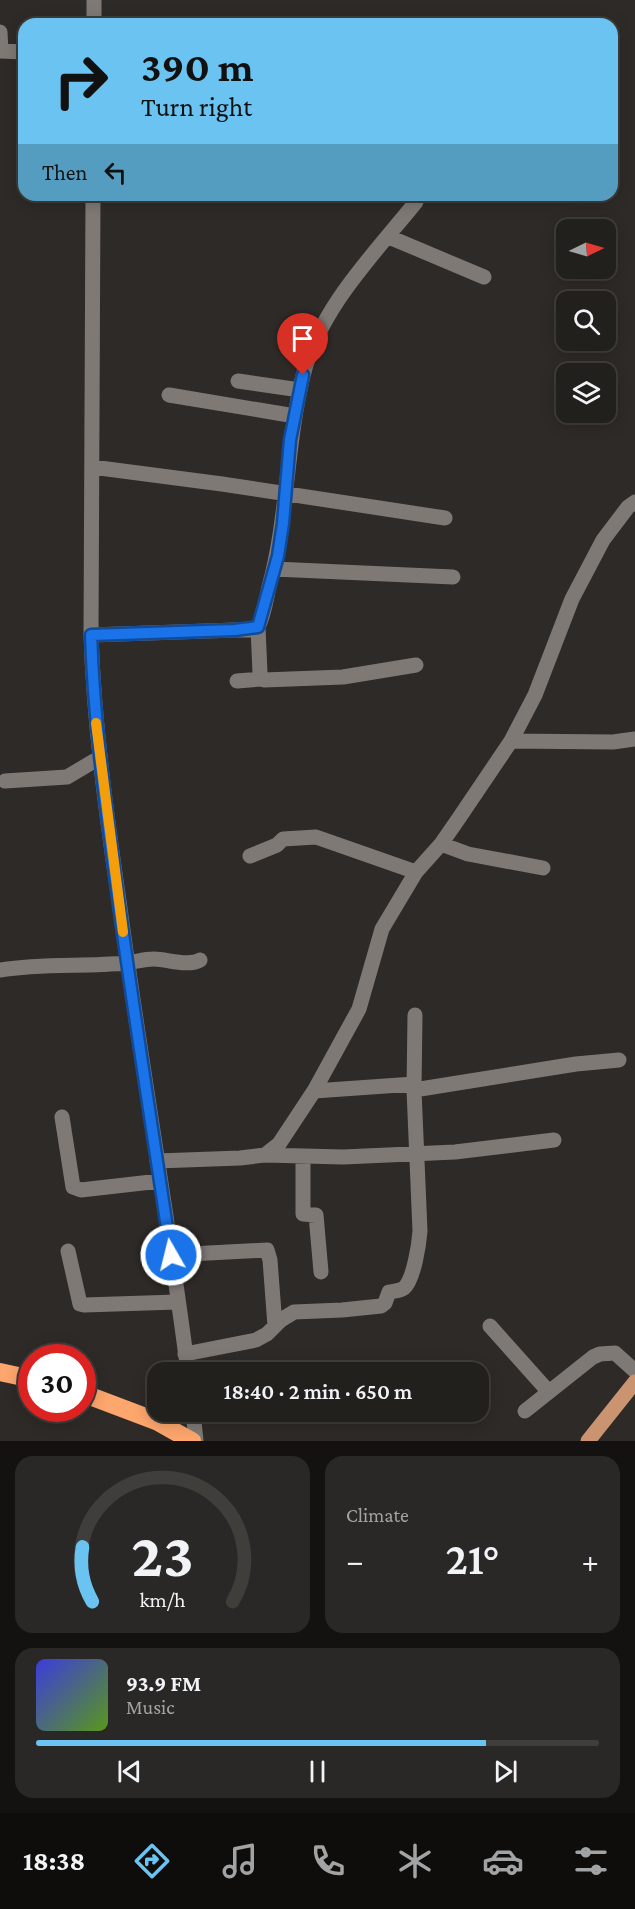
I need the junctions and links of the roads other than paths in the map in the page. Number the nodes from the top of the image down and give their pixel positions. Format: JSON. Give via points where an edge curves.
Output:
{"nodes":[{"id":1,"x":94,"y":0,"type":"edge"},
{"id":2,"x":94,"y":18,"type":"edge"},
{"id":3,"x":0,"y":32,"type":"edge"},
{"id":4,"x":0,"y":51,"type":"edge"},
{"id":5,"x":18,"y":52,"type":"edge"},
{"id":6,"x":93,"y":201,"type":"edge"},
{"id":7,"x":416,"y":202,"type":"dead end"},
{"id":8,"x":388,"y":237,"type":"junction"},
{"id":9,"x":484,"y":277,"type":"dead end"},
{"id":10,"x":238,"y":381,"type":"dead end"},
{"id":11,"x":300,"y":390,"type":"junction"},
{"id":12,"x":169,"y":395,"type":"dead end"},
{"id":13,"x":295,"y":416,"type":"junction"},
{"id":14,"x":92,"y":467,"type":"junction"},
{"id":15,"x":286,"y":495,"type":"junction"},
{"id":16,"x":635,"y":502,"type":"edge"},
{"id":17,"x":446,"y":518,"type":"dead end"},
{"id":18,"x":274,"y":569,"type":"junction"},
{"id":19,"x":453,"y":577,"type":"dead end"},
{"id":20,"x":258,"y":627,"type":"junction"},
{"id":21,"x":91,"y":635,"type":"junction"},
{"id":22,"x":416,"y":665,"type":"dead end"},
{"id":23,"x":261,"y":678,"type":"junction"},
{"id":24,"x":237,"y":681,"type":"dead end"},
{"id":25,"x":635,"y":740,"type":"edge"},
{"id":26,"x":511,"y":741,"type":"junction"},
{"id":27,"x":99,"y":758,"type":"junction"},
{"id":28,"x":5,"y":781,"type":"dead end"},
{"id":29,"x":441,"y":844,"type":"junction"},
{"id":30,"x":250,"y":856,"type":"dead end"},
{"id":31,"x":543,"y":868,"type":"dead end"},
{"id":32,"x":416,"y":873,"type":"junction"},
{"id":33,"x":200,"y":960,"type":"dead end"},
{"id":34,"x":127,"y":963,"type":"junction"},
{"id":35,"x":0,"y":970,"type":"edge"},
{"id":36,"x":415,"y":1015,"type":"dead end"},
{"id":37,"x":619,"y":1060,"type":"dead end"},
{"id":38,"x":414,"y":1087,"type":"junction"},
{"id":39,"x":314,"y":1091,"type":"junction"},
{"id":40,"x":62,"y":1117,"type":"dead end"},
{"id":41,"x":554,"y":1140,"type":"dead end"},
{"id":42,"x":416,"y":1153,"type":"junction"},
{"id":43,"x":265,"y":1155,"type":"junction"},
{"id":44,"x":303,"y":1156,"type":"junction"},
{"id":45,"x":157,"y":1161,"type":"junction"},
{"id":46,"x":160,"y":1181,"type":"junction"},
{"id":47,"x":68,"y":1251,"type":"dead end"},
{"id":48,"x":171,"y":1255,"type":"junction"},
{"id":49,"x":321,"y":1272,"type":"dead end"},
{"id":50,"x":177,"y":1302,"type":"junction"},
{"id":51,"x":275,"y":1326,"type":"junction"},
{"id":52,"x":490,"y":1326,"type":"dead end"},
{"id":53,"x":185,"y":1354,"type":"junction"},
{"id":54,"x":186,"y":1362,"type":"edge"},
{"id":55,"x":635,"y":1371,"type":"edge"},
{"id":56,"x":0,"y":1372,"type":"edge"},
{"id":57,"x":18,"y":1376,"type":"edge"},
{"id":58,"x":635,"y":1382,"type":"edge"},
{"id":59,"x":548,"y":1392,"type":"junction"},
{"id":60,"x":96,"y":1398,"type":"edge"},
{"id":61,"x":525,"y":1412,"type":"dead end"},
{"id":62,"x":194,"y":1422,"type":"edge"},
{"id":63,"x":192,"y":1441,"type":"edge"},
{"id":64,"x":196,"y":1441,"type":"edge"},
{"id":65,"x":588,"y":1441,"type":"edge"}],
"edges":[{"from":1,"to":2,"type":"street"},
{"from":3,"to":4,"type":"street"},
{"from":4,"to":5,"type":"street"},
{"from":6,"to":14,"type":"street"},
{"from":7,"to":8,"type":"street"},
{"from":8,"to":9,"type":"street"},
{"from":8,"to":11,"type":"street","via":[[326,317]]},
{"from":10,"to":11,"type":"street"},
{"from":11,"to":13,"type":"street"},
{"from":12,"to":13,"type":"street"},
{"from":13,"to":15,"type":"street"},
{"from":14,"to":15,"type":"street"},
{"from":14,"to":21,"type":"street"},
{"from":15,"to":17,"type":"street"},
{"from":15,"to":18,"type":"street"},
{"from":16,"to":26,"type":"street","via":[[603,540],[577,589],[536,695]]},
{"from":18,"to":19,"type":"street"},
{"from":18,"to":20,"type":"street"},
{"from":20,"to":21,"type":"street"},
{"from":20,"to":23,"type":"street"},
{"from":21,"to":27,"type":"street"},
{"from":22,"to":23,"type":"street","via":[[343,677],[268,681]]},
{"from":23,"to":24,"type":"street"},
{"from":25,"to":26,"type":"street"},
{"from":26,"to":29,"type":"street"},
{"from":27,"to":28,"type":"street","via":[[67,777]]},
{"from":27,"to":34,"type":"street"},
{"from":29,"to":31,"type":"street","via":[[468,854]]},
{"from":29,"to":32,"type":"street"},
{"from":30,"to":32,"type":"street","via":[[277,846],[283,838],[316,837]]},
{"from":32,"to":39,"type":"street","via":[[382,929],[359,1009]]},
{"from":33,"to":34,"type":"street","via":[[188,963],[148,959]]},
{"from":34,"to":35,"type":"street","via":[[46,964]]},
{"from":34,"to":45,"type":"street"},
{"from":36,"to":38,"type":"street"},
{"from":37,"to":38,"type":"street"},
{"from":38,"to":39,"type":"street"},
{"from":38,"to":42,"type":"street"},
{"from":39,"to":43,"type":"street","via":[[279,1144]]},
{"from":40,"to":46,"type":"street","via":[[73,1187],[81,1190]]},
{"from":41,"to":42,"type":"street"},
{"from":42,"to":44,"type":"street"},
{"from":42,"to":51,"type":"street","via":[[420,1231],[418,1251],[404,1288],[389,1292],[381,1306],[294,1312]]},
{"from":43,"to":44,"type":"street"},
{"from":43,"to":45,"type":"street"},
{"from":44,"to":49,"type":"street","via":[[303,1214],[316,1215]]},
{"from":45,"to":46,"type":"street"},
{"from":46,"to":48,"type":"street"},
{"from":47,"to":50,"type":"street","via":[[80,1304]]},
{"from":48,"to":50,"type":"street"},
{"from":48,"to":51,"type":"street","via":[[267,1251]]},
{"from":50,"to":53,"type":"street"},
{"from":51,"to":53,"type":"street","via":[[256,1340]]},
{"from":52,"to":59,"type":"street"},
{"from":53,"to":54,"type":"street"},
{"from":55,"to":59,"type":"street","via":[[618,1354],[600,1354],[582,1363]]},
{"from":56,"to":57,"type":"highway"},
{"from":58,"to":65,"type":"main road"},
{"from":59,"to":61,"type":"street"},
{"from":60,"to":63,"type":"highway","via":[[156,1421]]},
{"from":62,"to":64,"type":"street"}]}
